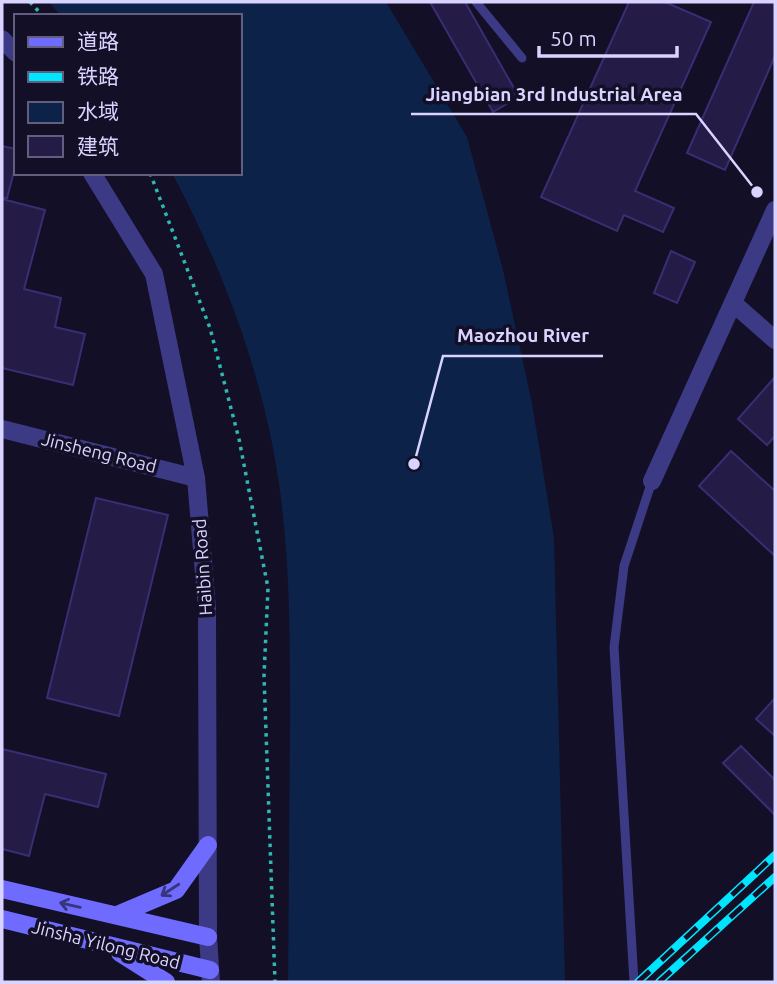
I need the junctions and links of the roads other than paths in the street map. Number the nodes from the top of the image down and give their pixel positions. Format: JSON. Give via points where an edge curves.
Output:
{"nodes":[{"id":1,"x":475,"y":2,"type":"edge"},
{"id":2,"x":522,"y":58,"type":"dead end"},
{"id":3,"x":93,"y":175,"type":"edge"},
{"id":4,"x":775,"y":210,"type":"edge"},
{"id":5,"x":733,"y":303,"type":"junction"},
{"id":6,"x":775,"y":340,"type":"edge"},
{"id":7,"x":2,"y":429,"type":"edge"},
{"id":8,"x":196,"y":478,"type":"junction"},
{"id":9,"x":652,"y":481,"type":"joint"},
{"id":10,"x":208,"y":845,"type":"junction"},
{"id":11,"x":2,"y":889,"type":"edge"},
{"id":12,"x":117,"y":915,"type":"junction"},
{"id":13,"x":2,"y":919,"type":"edge"},
{"id":14,"x":208,"y":937,"type":"junction"},
{"id":15,"x":108,"y":945,"type":"junction"},
{"id":16,"x":210,"y":976,"type":"edge"},
{"id":17,"x":166,"y":982,"type":"edge"},
{"id":18,"x":634,"y":982,"type":"edge"}],
"edges":[{"from":1,"to":2,"type":"lane"},
{"from":3,"to":8,"type":"street","name":"Haibin Road","via":[[154,274]]},
{"from":4,"to":5,"type":"street"},
{"from":5,"to":6,"type":"street"},
{"from":5,"to":9,"type":"street"},
{"from":7,"to":8,"type":"street","name":"Jinsheng Road"},
{"from":8,"to":10,"type":"street","name":"Haibin Road","via":[[207,609]]},
{"from":9,"to":18,"type":"lane","via":[[624,566],[614,647]]},
{"from":10,"to":12,"type":"street","one_way":true,"via":[[176,890]]},
{"from":10,"to":14,"type":"street","name":"Haibin Road"},
{"from":12,"to":11,"type":"street","name":"Jinsha Yilong Road","one_way":true},
{"from":12,"to":14,"type":"street","name":"Jinsha Yilong Road"},
{"from":13,"to":15,"type":"street","name":"Jinsha Yilong Road"},
{"from":14,"to":16,"type":"street","name":"Haibin Road"},
{"from":15,"to":16,"type":"street","name":"Jinsha Yilong Road"},
{"from":15,"to":17,"type":"street"}]}
